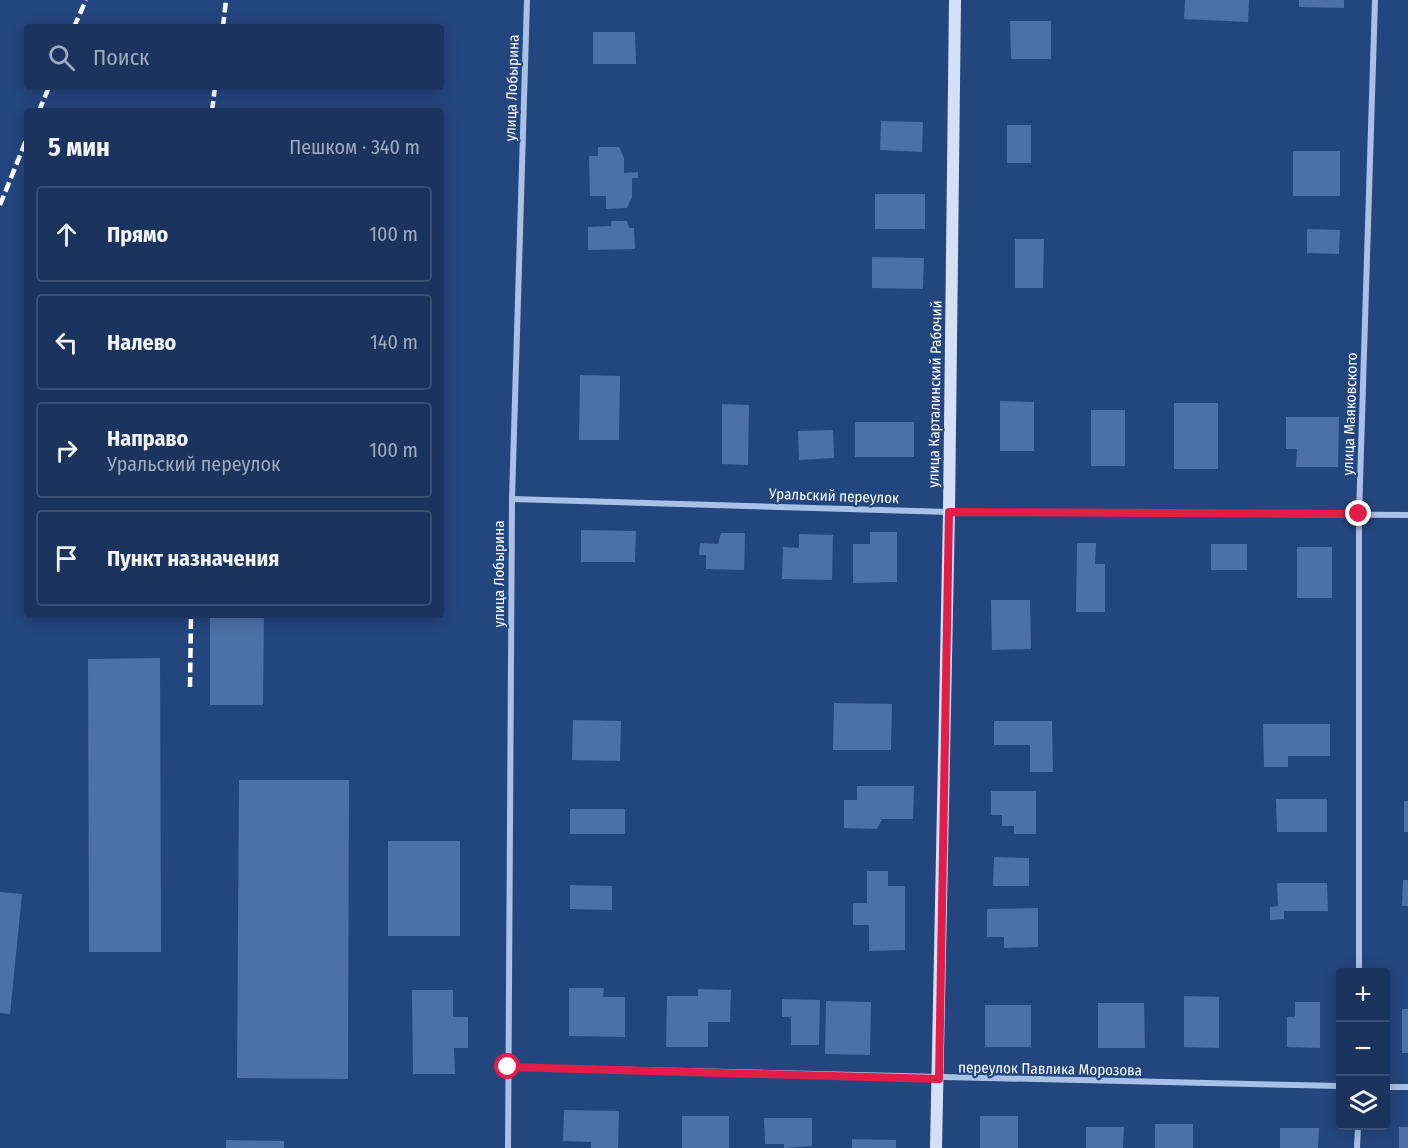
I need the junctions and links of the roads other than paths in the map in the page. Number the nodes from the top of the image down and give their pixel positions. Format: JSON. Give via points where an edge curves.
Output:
{"nodes":[{"id":1,"x":527,"y":0,"type":"edge"},
{"id":2,"x":955,"y":0,"type":"edge"},
{"id":3,"x":1375,"y":0,"type":"edge"},
{"id":4,"x":512,"y":499,"type":"junction"},
{"id":5,"x":949,"y":512,"type":"junction"},
{"id":6,"x":1359,"y":514,"type":"junction"},
{"id":7,"x":1408,"y":515,"type":"edge"},
{"id":8,"x":1359,"y":968,"type":"edge"},
{"id":9,"x":508,"y":1067,"type":"junction"},
{"id":10,"x":939,"y":1079,"type":"junction"},
{"id":11,"x":1336,"y":1086,"type":"edge"},
{"id":12,"x":1390,"y":1087,"type":"edge"},
{"id":13,"x":1408,"y":1088,"type":"edge"},
{"id":14,"x":1358,"y":1130,"type":"edge"},
{"id":15,"x":508,"y":1148,"type":"edge"},
{"id":16,"x":936,"y":1148,"type":"edge"},
{"id":17,"x":1357,"y":1148,"type":"edge"}],
"edges":[{"from":1,"to":4,"type":"street","name":"улица Лобырина"},
{"from":2,"to":5,"type":"street","name":"улица Карталинский Рабочий"},
{"from":3,"to":6,"type":"street","name":"улица Маяковского"},
{"from":4,"to":5,"type":"street","name":"Уральский переулок"},
{"from":4,"to":9,"type":"street","name":"улица Лобырина"},
{"from":5,"to":6,"type":"street","name":"Уральский переулок"},
{"from":5,"to":10,"type":"street","name":"улица Карталинский Рабочий"},
{"from":6,"to":7,"type":"street","name":"Уральский переулок"},
{"from":6,"to":8,"type":"street","name":"улица Маяковского"},
{"from":9,"to":10,"type":"street","name":"переулок Павлика Морозова"},
{"from":9,"to":15,"type":"street","name":"улица Лобырина"},
{"from":10,"to":11,"type":"street","name":"переулок Павлика Морозова"},
{"from":10,"to":16,"type":"street","name":"улица Карталинский Рабочий"},
{"from":12,"to":13,"type":"street"},
{"from":14,"to":17,"type":"street"}]}
